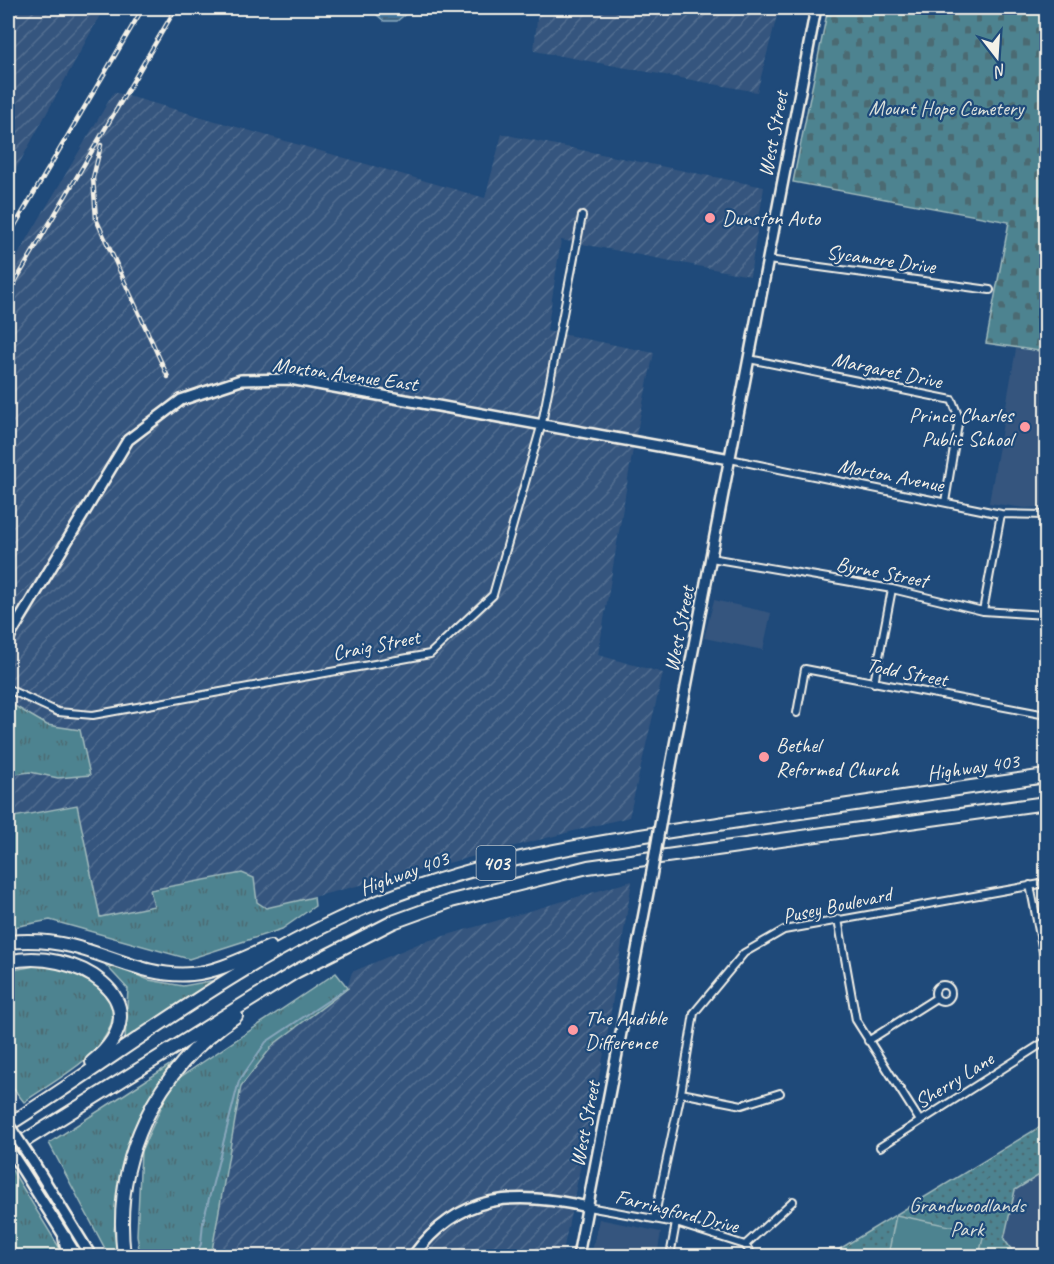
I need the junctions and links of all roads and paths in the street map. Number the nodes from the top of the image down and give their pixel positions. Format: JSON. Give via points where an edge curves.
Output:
{"nodes":[{"id":1,"x":816,"y":8,"type":"edge"},
{"id":2,"x":582,"y":216,"type":"dead end"},
{"id":3,"x":768,"y":260,"type":"junction"},
{"id":4,"x":990,"y":290,"type":"dead end"},
{"id":5,"x":749,"y":358,"type":"junction"},
{"id":6,"x":542,"y":423,"type":"junction"},
{"id":7,"x":730,"y":459,"type":"junction"},
{"id":8,"x":945,"y":502,"type":"junction"},
{"id":9,"x":1001,"y":514,"type":"junction"},
{"id":10,"x":1047,"y":515,"type":"edge"},
{"id":11,"x":711,"y":558,"type":"junction"},
{"id":12,"x":892,"y":589,"type":"junction"},
{"id":13,"x":982,"y":611,"type":"junction"},
{"id":14,"x":1047,"y":615,"type":"edge"},
{"id":15,"x":8,"y":639,"type":"edge"},
{"id":16,"x":874,"y":683,"type":"junction"},
{"id":17,"x":8,"y":689,"type":"edge"},
{"id":18,"x":797,"y":713,"type":"dead end"},
{"id":19,"x":1047,"y":715,"type":"edge"},
{"id":20,"x":1047,"y":776,"type":"edge"},
{"id":21,"x":1047,"y":803,"type":"edge"},
{"id":22,"x":1047,"y":883,"type":"edge"},
{"id":23,"x":1030,"y":885,"type":"junction"},
{"id":24,"x":838,"y":918,"type":"junction"},
{"id":25,"x":306,"y":935,"type":"junction"},
{"id":26,"x":8,"y":942,"type":"edge"},
{"id":27,"x":8,"y":962,"type":"edge"},
{"id":28,"x":1047,"y":967,"type":"edge"},
{"id":29,"x":297,"y":971,"type":"junction"},
{"id":30,"x":936,"y":998,"type":"dead end"},
{"id":31,"x":868,"y":1041,"type":"junction"},
{"id":32,"x":1047,"y":1041,"type":"edge"},
{"id":33,"x":681,"y":1093,"type":"junction"},
{"id":34,"x":780,"y":1093,"type":"dead end"},
{"id":35,"x":45,"y":1102,"type":"junction"},
{"id":36,"x":920,"y":1120,"type":"junction"},
{"id":37,"x":8,"y":1125,"type":"edge"},
{"id":38,"x":880,"y":1147,"type":"dead end"},
{"id":39,"x":8,"y":1150,"type":"edge"},
{"id":40,"x":793,"y":1201,"type":"dead end"},
{"id":41,"x":588,"y":1206,"type":"junction"},
{"id":42,"x":654,"y":1218,"type":"junction"},
{"id":43,"x":675,"y":1223,"type":"junction"},
{"id":44,"x":65,"y":1238,"type":"junction"},
{"id":45,"x":745,"y":1245,"type":"junction"},
{"id":46,"x":69,"y":1257,"type":"edge"},
{"id":47,"x":77,"y":1257,"type":"edge"},
{"id":48,"x":91,"y":1257,"type":"edge"},
{"id":49,"x":124,"y":1257,"type":"edge"},
{"id":50,"x":413,"y":1257,"type":"edge"},
{"id":51,"x":578,"y":1257,"type":"edge"},
{"id":52,"x":670,"y":1257,"type":"edge"},
{"id":53,"x":753,"y":1257,"type":"edge"}],
"edges":[{"from":1,"to":3,"type":"main road","name":"West Street"},
{"from":2,"to":6,"type":"street","name":"Craig Street"},
{"from":3,"to":4,"type":"street","name":"Sycamore Drive"},
{"from":3,"to":5,"type":"main road","name":"West Street"},
{"from":5,"to":7,"type":"main road","name":"West Street"},
{"from":5,"to":8,"type":"street","name":"Margaret Drive","via":[[952,400],[959,418]]},
{"from":6,"to":7,"type":"main road","name":"Morton Avenue East"},
{"from":6,"to":15,"type":"main road","name":"Morton Avenue East","via":[[290,380],[241,380],[181,400],[128,440]]},
{"from":6,"to":17,"type":"street","name":"Craig Street","via":[[493,595],[430,654],[93,715],[58,712]]},
{"from":7,"to":8,"type":"street","name":"Morton Avenue"},
{"from":7,"to":11,"type":"main road","name":"West Street"},
{"from":8,"to":9,"type":"street","name":"Morton Avenue"},
{"from":9,"to":10,"type":"street","name":"Morton Avenue"},
{"from":9,"to":13,"type":"street"},
{"from":11,"to":12,"type":"street","name":"Byrne Street"},
{"from":11,"to":41,"type":"main road","name":"West Street","bridge":true},
{"from":12,"to":13,"type":"street","name":"Byrne Street"},
{"from":12,"to":16,"type":"street"},
{"from":13,"to":14,"type":"street","name":"Byrne Street"},
{"from":16,"to":18,"type":"street","name":"Todd Street","via":[[805,669]]},
{"from":16,"to":19,"type":"street","name":"Todd Street"},
{"from":20,"to":25,"type":"highway","name":"Highway 403","number":"403","via":[[512,858],[399,893]]},
{"from":21,"to":29,"type":"highway","name":"Highway 403","number":"403","via":[[588,867],[451,901],[393,922]]},
{"from":22,"to":23,"type":"street","name":"Pusey Boulevard"},
{"from":23,"to":24,"type":"street","name":"Pusey Boulevard"},
{"from":23,"to":28,"type":"street"},
{"from":24,"to":31,"type":"street","via":[[856,1020]]},
{"from":24,"to":33,"type":"street","name":"Pusey Boulevard","via":[[784,930],[744,953],[694,1014]]},
{"from":25,"to":26,"type":"highway","via":[[191,974],[147,970],[49,942]]},
{"from":25,"to":35,"type":"highway","name":"Highway 403","number":"403","via":[[230,978]]},
{"from":27,"to":35,"type":"highway","via":[[45,960],[88,971],[109,987],[119,1009],[119,1027],[104,1052]]},
{"from":29,"to":39,"type":"highway","name":"Highway 403","number":"403"},
{"from":29,"to":49,"type":"highway","via":[[204,1043],[173,1075],[147,1112],[126,1171],[121,1203]]},
{"from":30,"to":31,"type":"street"},
{"from":31,"to":36,"type":"street"},
{"from":32,"to":36,"type":"street","name":"Sherry Lane"},
{"from":33,"to":34,"type":"street","via":[[742,1105]]},
{"from":33,"to":42,"type":"street","name":"Pusey Boulevard"},
{"from":35,"to":37,"type":"highway","name":"Highway 403","number":"403"},
{"from":36,"to":38,"type":"street","name":"Sherry Lane"},
{"from":37,"to":48,"type":"main road","bridge":true},
{"from":39,"to":44,"type":"main road","bridge":true},
{"from":40,"to":45,"type":"street"},
{"from":41,"to":42,"type":"street","name":"Farringford Drive"},
{"from":41,"to":50,"type":"main road","via":[[536,1198],[482,1202],[438,1227]]},
{"from":41,"to":51,"type":"main road","name":"West Street"},
{"from":42,"to":43,"type":"street","name":"Farringford Drive"},
{"from":43,"to":45,"type":"street","name":"Farringford Drive"},
{"from":43,"to":52,"type":"street"},
{"from":44,"to":46,"type":"highway"},
{"from":44,"to":47,"type":"main road"},
{"from":45,"to":53,"type":"street","name":"Farringford Drive"}]}
